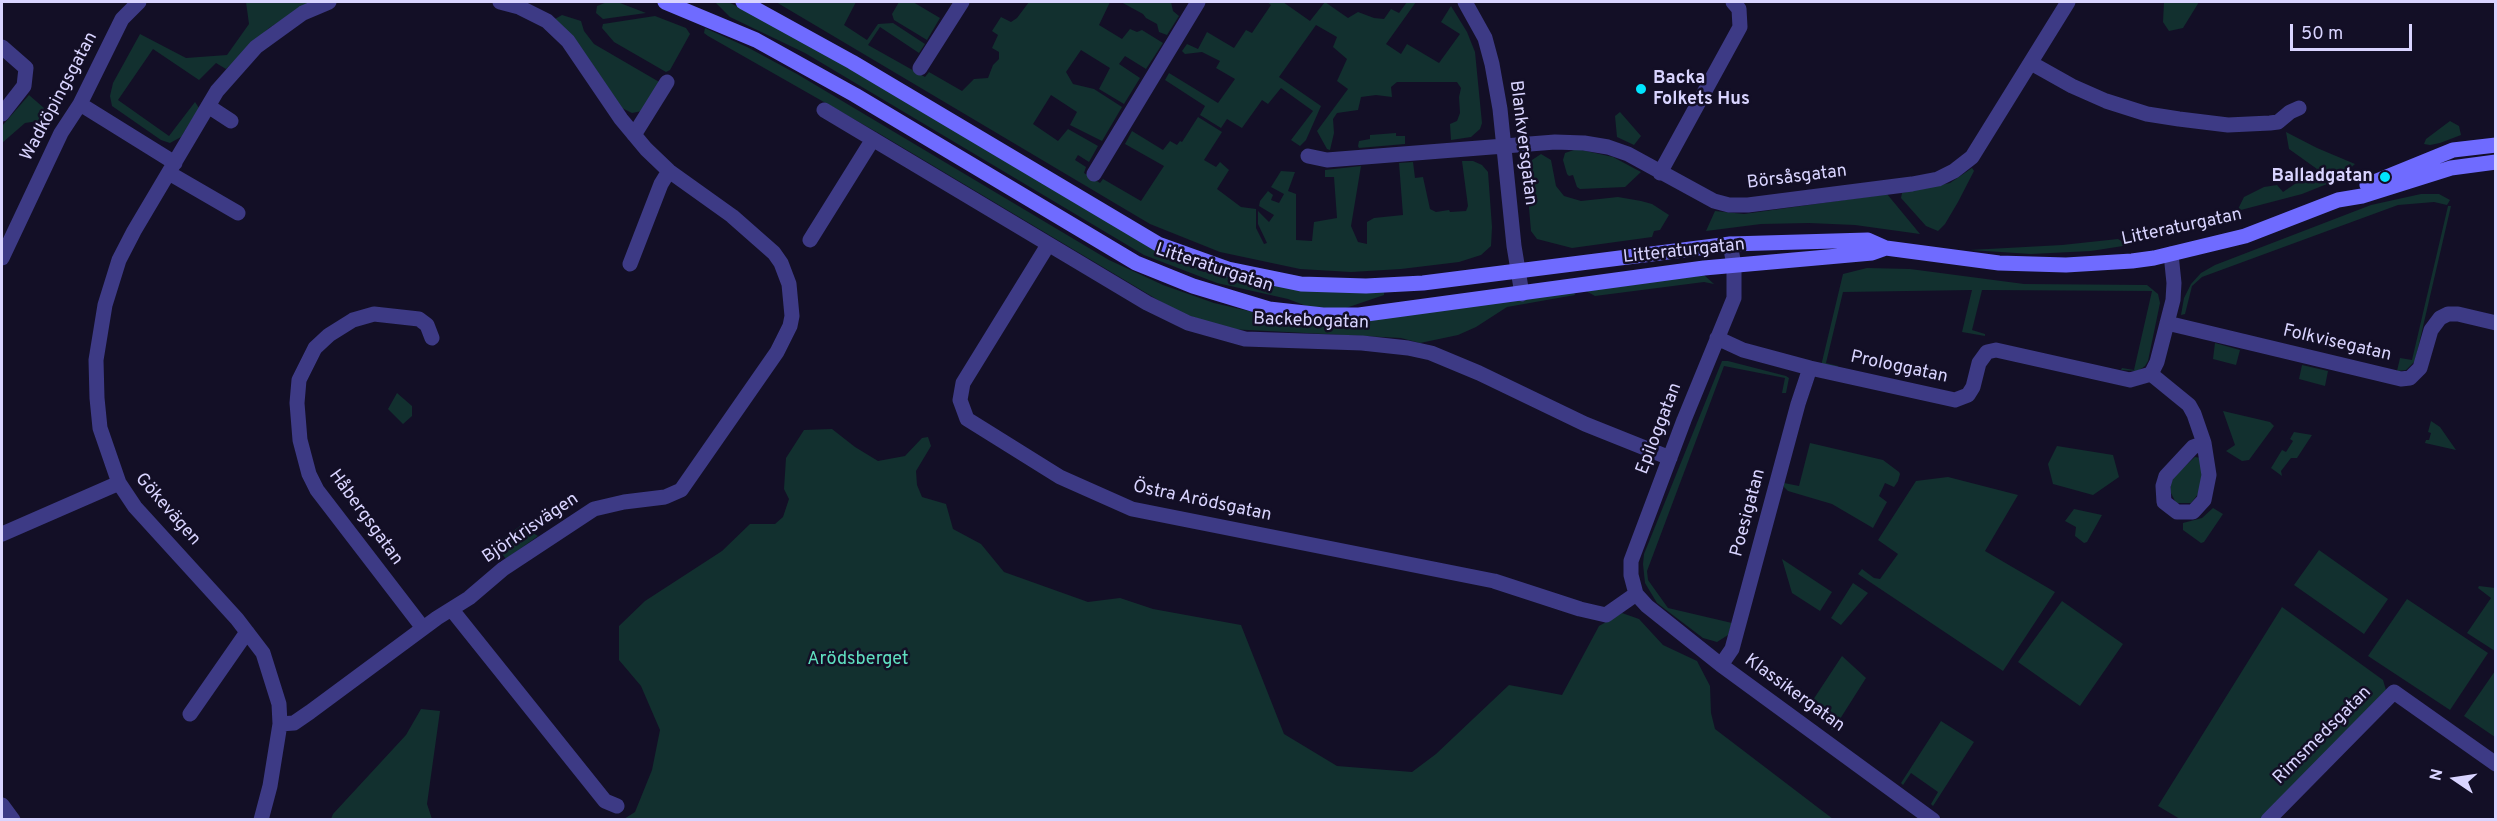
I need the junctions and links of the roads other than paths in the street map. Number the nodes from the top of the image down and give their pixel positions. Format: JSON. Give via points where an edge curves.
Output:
{"nodes":[{"id":1,"x":124,"y":2,"type":"edge"},
{"id":2,"x":139,"y":2,"type":"edge"},
{"id":3,"x":329,"y":2,"type":"edge"},
{"id":4,"x":500,"y":2,"type":"edge"},
{"id":5,"x":665,"y":2,"type":"edge"},
{"id":6,"x":743,"y":2,"type":"edge"},
{"id":7,"x":962,"y":2,"type":"edge"},
{"id":8,"x":1198,"y":2,"type":"edge"},
{"id":9,"x":1465,"y":2,"type":"edge"},
{"id":10,"x":1733,"y":2,"type":"edge"},
{"id":11,"x":2068,"y":2,"type":"edge"},
{"id":12,"x":685,"y":4,"type":"edge"},
{"id":13,"x":122,"y":19,"type":"junction"},
{"id":14,"x":2,"y":46,"type":"edge"},
{"id":15,"x":2031,"y":63,"type":"junction"},
{"id":16,"x":920,"y":68,"type":"dead end"},
{"id":17,"x":667,"y":82,"type":"dead end"},
{"id":18,"x":80,"y":104,"type":"junction"},
{"id":19,"x":208,"y":106,"type":"junction"},
{"id":20,"x":2299,"y":108,"type":"dead end"},
{"id":21,"x":824,"y":110,"type":"dead end"},
{"id":22,"x":2,"y":114,"type":"edge"},
{"id":23,"x":231,"y":121,"type":"dead end"},
{"id":24,"x":634,"y":135,"type":"junction"},
{"id":25,"x":873,"y":139,"type":"junction"},
{"id":26,"x":2496,"y":145,"type":"edge"},
{"id":27,"x":1504,"y":147,"type":"junction"},
{"id":28,"x":1308,"y":156,"type":"dead end"},
{"id":29,"x":2496,"y":162,"type":"edge"},
{"id":30,"x":172,"y":168,"type":"junction"},
{"id":31,"x":669,"y":171,"type":"junction"},
{"id":32,"x":1660,"y":173,"type":"junction"},
{"id":33,"x":1094,"y":174,"type":"dead end"},
{"id":34,"x":2338,"y":200,"type":"junction"},
{"id":35,"x":238,"y":213,"type":"dead end"},
{"id":36,"x":810,"y":240,"type":"dead end"},
{"id":37,"x":1730,"y":244,"type":"junction"},
{"id":38,"x":1048,"y":245,"type":"junction"},
{"id":39,"x":1886,"y":248,"type":"junction"},
{"id":40,"x":2171,"y":254,"type":"junction"},
{"id":41,"x":2,"y":258,"type":"edge"},
{"id":42,"x":630,"y":264,"type":"dead end"},
{"id":43,"x":1734,"y":265,"type":"junction"},
{"id":44,"x":1518,"y":270,"type":"junction"},
{"id":45,"x":1522,"y":294,"type":"junction"},
{"id":46,"x":2167,"y":323,"type":"junction"},
{"id":47,"x":2496,"y":323,"type":"edge"},
{"id":48,"x":432,"y":338,"type":"dead end"},
{"id":49,"x":1717,"y":338,"type":"junction"},
{"id":50,"x":1810,"y":368,"type":"junction"},
{"id":51,"x":2151,"y":374,"type":"junction"},
{"id":52,"x":2204,"y":443,"type":"dead end"},
{"id":53,"x":1670,"y":458,"type":"junction"},
{"id":54,"x":119,"y":483,"type":"junction"},
{"id":55,"x":2,"y":534,"type":"edge"},
{"id":56,"x":1636,"y":594,"type":"junction"},
{"id":57,"x":452,"y":610,"type":"junction"},
{"id":58,"x":423,"y":628,"type":"junction"},
{"id":59,"x":247,"y":632,"type":"junction"},
{"id":60,"x":1721,"y":665,"type":"junction"},
{"id":61,"x":190,"y":714,"type":"dead end"},
{"id":62,"x":280,"y":724,"type":"junction"},
{"id":63,"x":2496,"y":764,"type":"edge"},
{"id":64,"x":2,"y":805,"type":"edge"},
{"id":65,"x":617,"y":806,"type":"dead end"},
{"id":66,"x":13,"y":819,"type":"edge"},
{"id":67,"x":261,"y":819,"type":"edge"},
{"id":68,"x":1933,"y":819,"type":"edge"},
{"id":69,"x":2268,"y":819,"type":"edge"}],
"edges":[{"from":1,"to":13,"type":"street","name":"Wadköpingsgatan"},
{"from":2,"to":13,"type":"street","name":"Wadköpingsgatan"},
{"from":3,"to":19,"type":"street","via":[[303,13],[256,47]]},
{"from":4,"to":24,"type":"street","name":"Björkrisvägen","via":[[548,21],[568,41]]},
{"from":5,"to":12,"type":"street","name":"Litteraturgatan"},
{"from":6,"to":44,"type":"street","name":"Litteraturgatan","via":[[1158,244],[1228,269],[1301,284],[1366,286]]},
{"from":7,"to":16,"type":"street"},
{"from":8,"to":33,"type":"street"},
{"from":9,"to":27,"type":"street","name":"Blankversgatan","via":[[1485,38],[1492,64]]},
{"from":10,"to":32,"type":"street","via":[[1739,9],[1740,27]]},
{"from":11,"to":15,"type":"street","name":"Börsåsgatan"},
{"from":12,"to":45,"type":"street","name":"Litteraturgatan","via":[[855,95],[1136,263],[1203,290],[1269,309],[1339,316]]},
{"from":13,"to":18,"type":"street","name":"Wadköpingsgatan"},
{"from":14,"to":22,"type":"street","via":[[26,68],[24,86]]},
{"from":15,"to":20,"type":"street","via":[[2106,100],[2179,120],[2228,125],[2270,123]]},
{"from":15,"to":32,"type":"street","name":"Börsåsgatan","via":[[1972,157],[1938,178],[1748,205],[1714,201]]},
{"from":17,"to":24,"type":"street"},
{"from":18,"to":30,"type":"street"},
{"from":18,"to":41,"type":"street","name":"Wadköpingsgatan","via":[[61,133]]},
{"from":19,"to":23,"type":"street"},
{"from":19,"to":30,"type":"street"},
{"from":21,"to":25,"type":"street","name":"Backebogatan"},
{"from":24,"to":31,"type":"street","name":"Björkrisvägen"},
{"from":25,"to":36,"type":"street"},
{"from":25,"to":38,"type":"street","name":"Backebogatan"},
{"from":26,"to":34,"type":"street","name":"Litteraturgatan","via":[[2453,150],[2354,189]]},
{"from":27,"to":28,"type":"street","name":"Börsåsgatan","via":[[1327,160]]},
{"from":27,"to":32,"type":"street","name":"Börsåsgatan","via":[[1555,142],[1592,144],[1628,154]]},
{"from":27,"to":44,"type":"street","name":"Blankversgatan"},
{"from":29,"to":34,"type":"street","name":"Litteraturgatan","via":[[2451,168]]},
{"from":30,"to":35,"type":"street"},
{"from":30,"to":54,"type":"street","via":[[119,260],[99,338],[98,417]]},
{"from":31,"to":42,"type":"street"},
{"from":31,"to":57,"type":"street","name":"Björkrisvägen","via":[[732,216],[781,263],[789,284],[792,316],[777,352],[681,490],[665,497],[594,509],[503,569]]},
{"from":34,"to":40,"type":"street","name":"Litteraturgatan","via":[[2245,236]]},
{"from":37,"to":39,"type":"street","name":"Litteraturgatan","via":[[1868,240]]},
{"from":37,"to":43,"type":"street","name":"Epiloggatan"},
{"from":37,"to":44,"type":"street","name":"Litteraturgatan"},
{"from":38,"to":53,"type":"street","name":"Backebogatan","via":[[1188,323],[1245,339],[1362,343],[1431,353],[1585,424]]},
{"from":38,"to":56,"type":"street","name":"Östra Arödsgatan","via":[[963,383],[961,403],[967,419],[1060,477],[1132,509],[1494,581],[1606,615]]},
{"from":39,"to":40,"type":"street","name":"Litteraturgatan","via":[[1999,263],[2066,265]]},
{"from":39,"to":43,"type":"street","name":"Litteraturgatan","via":[[1872,253]]},
{"from":40,"to":46,"type":"street","via":[[2174,283]]},
{"from":43,"to":45,"type":"street","name":"Litteraturgatan"},
{"from":43,"to":49,"type":"street","name":"Epiloggatan","via":[[1734,298]]},
{"from":44,"to":45,"type":"street","name":"Blankversgatan"},
{"from":46,"to":47,"type":"street","name":"Folkvisegatan","via":[[2401,379],[2410,378],[2420,368],[2431,330],[2440,318],[2458,314]]},
{"from":46,"to":51,"type":"street"},
{"from":48,"to":58,"type":"street","name":"Håbergsgatan","via":[[420,319],[374,314],[352,320],[315,348],[299,380],[297,403],[300,440],[317,490]]},
{"from":49,"to":50,"type":"street","name":"Prologgatan","via":[[1743,350]]},
{"from":49,"to":53,"type":"street","name":"Epiloggatan"},
{"from":50,"to":51,"type":"street","name":"Prologgatan","via":[[1955,400],[1968,395],[1979,363],[1987,352],[1996,350],[2130,380]]},
{"from":50,"to":60,"type":"street","name":"Poesigatan","via":[[1732,649]]},
{"from":51,"to":52,"type":"street","via":[[2189,405]]},
{"from":53,"to":56,"type":"street","name":"Epiloggatan","via":[[1631,561]]},
{"from":54,"to":55,"type":"street","name":"Gökevägen"},
{"from":54,"to":59,"type":"street","name":"Gökevägen","via":[[135,507]]},
{"from":56,"to":60,"type":"street","name":"Klassikergatan"},
{"from":57,"to":58,"type":"street","name":"Björkrisvägen"},
{"from":57,"to":65,"type":"street","via":[[605,801]]},
{"from":58,"to":62,"type":"street","name":"Björkrisvägen","via":[[294,723]]},
{"from":59,"to":61,"type":"street"},
{"from":59,"to":62,"type":"street","name":"Gökevägen","via":[[268,665],[279,704]]},
{"from":60,"to":68,"type":"street","name":"Klassikergatan"},
{"from":62,"to":67,"type":"street"},
{"from":63,"to":69,"type":"street","name":"Rimsmedsgatan","via":[[2394,692]]},
{"from":64,"to":66,"type":"street"}]}
